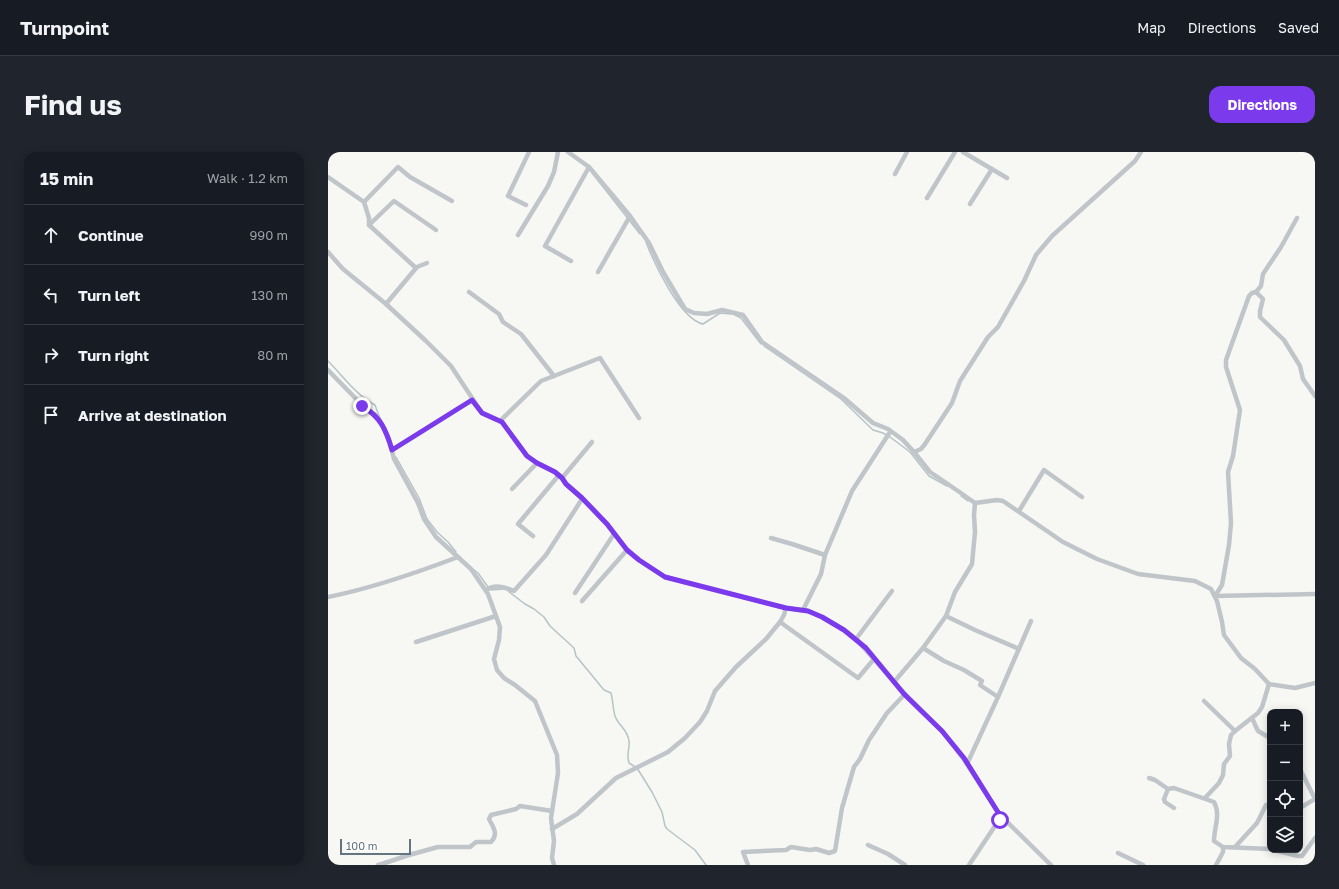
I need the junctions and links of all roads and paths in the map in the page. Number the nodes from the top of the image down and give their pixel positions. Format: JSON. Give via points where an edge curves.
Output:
{"nodes":[{"id":1,"x":529,"y":152,"type":"edge"},
{"id":2,"x":558,"y":152,"type":"edge"},
{"id":3,"x":568,"y":152,"type":"edge"},
{"id":4,"x":907,"y":152,"type":"edge"},
{"id":5,"x":955,"y":152,"type":"edge"},
{"id":6,"x":963,"y":152,"type":"edge"},
{"id":7,"x":1141,"y":152,"type":"edge"},
{"id":8,"x":589,"y":167,"type":"junction"},
{"id":9,"x":992,"y":169,"type":"junction"},
{"id":10,"x":895,"y":174,"type":"dead end"},
{"id":11,"x":328,"y":177,"type":"edge"},
{"id":12,"x":1007,"y":178,"type":"dead end"},
{"id":13,"x":927,"y":198,"type":"dead end"},
{"id":14,"x":452,"y":201,"type":"dead end"},
{"id":15,"x":364,"y":202,"type":"junction"},
{"id":16,"x":970,"y":204,"type":"dead end"},
{"id":17,"x":526,"y":205,"type":"dead end"},
{"id":18,"x":630,"y":216,"type":"junction"},
{"id":19,"x":1297,"y":218,"type":"dead end"},
{"id":20,"x":369,"y":225,"type":"junction"},
{"id":21,"x":436,"y":230,"type":"dead end"},
{"id":22,"x":518,"y":235,"type":"dead end"},
{"id":23,"x":328,"y":252,"type":"edge"},
{"id":24,"x":571,"y":262,"type":"dead end"},
{"id":25,"x":427,"y":263,"type":"dead end"},
{"id":26,"x":416,"y":268,"type":"junction"},
{"id":27,"x":598,"y":272,"type":"dead end"},
{"id":28,"x":469,"y":292,"type":"dead end"},
{"id":29,"x":1256,"y":292,"type":"junction"},
{"id":30,"x":386,"y":304,"type":"junction"},
{"id":31,"x":328,"y":370,"type":"edge"},
{"id":32,"x":554,"y":376,"type":"junction"},
{"id":33,"x":1315,"y":396,"type":"edge"},
{"id":34,"x":472,"y":400,"type":"junction"},
{"id":35,"x":639,"y":418,"type":"dead end"},
{"id":36,"x":500,"y":421,"type":"junction"},
{"id":37,"x":890,"y":432,"type":"junction"},
{"id":38,"x":592,"y":442,"type":"dead end"},
{"id":39,"x":392,"y":450,"type":"junction"},
{"id":40,"x":914,"y":452,"type":"junction"},
{"id":41,"x":537,"y":463,"type":"junction"},
{"id":42,"x":560,"y":477,"type":"junction"},
{"id":43,"x":512,"y":489,"type":"dead end"},
{"id":44,"x":1082,"y":497,"type":"dead end"},
{"id":45,"x":582,"y":499,"type":"junction"},
{"id":46,"x":974,"y":503,"type":"junction"},
{"id":47,"x":1019,"y":511,"type":"junction"},
{"id":48,"x":614,"y":534,"type":"junction"},
{"id":49,"x":533,"y":536,"type":"dead end"},
{"id":50,"x":771,"y":538,"type":"dead end"},
{"id":51,"x":627,"y":550,"type":"junction"},
{"id":52,"x":825,"y":555,"type":"junction"},
{"id":53,"x":458,"y":558,"type":"junction"},
{"id":54,"x":486,"y":590,"type":"junction"},
{"id":55,"x":892,"y":591,"type":"dead end"},
{"id":56,"x":575,"y":592,"type":"dead end"},
{"id":57,"x":1315,"y":594,"type":"edge"},
{"id":58,"x":1215,"y":596,"type":"junction"},
{"id":59,"x":328,"y":597,"type":"edge"},
{"id":60,"x":582,"y":602,"type":"dead end"},
{"id":61,"x":786,"y":608,"type":"junction"},
{"id":62,"x":803,"y":610,"type":"junction"},
{"id":63,"x":496,"y":616,"type":"junction"},
{"id":64,"x":946,"y":616,"type":"junction"},
{"id":65,"x":1031,"y":621,"type":"dead end"},
{"id":66,"x":780,"y":622,"type":"junction"},
{"id":67,"x":856,"y":639,"type":"junction"},
{"id":68,"x":416,"y":642,"type":"dead end"},
{"id":69,"x":923,"y":648,"type":"junction"},
{"id":70,"x":1019,"y":649,"type":"junction"},
{"id":71,"x":874,"y":659,"type":"junction"},
{"id":72,"x":894,"y":682,"type":"junction"},
{"id":73,"x":1315,"y":683,"type":"edge"},
{"id":74,"x":1269,"y":684,"type":"junction"},
{"id":75,"x":904,"y":694,"type":"junction"},
{"id":76,"x":998,"y":697,"type":"junction"},
{"id":77,"x":1204,"y":701,"type":"dead end"},
{"id":78,"x":1252,"y":718,"type":"junction"},
{"id":79,"x":1235,"y":731,"type":"junction"},
{"id":80,"x":1267,"y":736,"type":"edge"},
{"id":81,"x":967,"y":764,"type":"junction"},
{"id":82,"x":1303,"y":776,"type":"edge"},
{"id":83,"x":1149,"y":778,"type":"dead end"},
{"id":84,"x":1168,"y":789,"type":"junction"},
{"id":85,"x":1205,"y":798,"type":"junction"},
{"id":86,"x":1315,"y":799,"type":"edge"},
{"id":87,"x":1267,"y":805,"type":"edge"},
{"id":88,"x":1303,"y":806,"type":"edge"},
{"id":89,"x":1174,"y":808,"type":"dead end"},
{"id":90,"x":552,"y":810,"type":"junction"},
{"id":91,"x":1001,"y":817,"type":"junction"},
{"id":92,"x":552,"y":829,"type":"junction"},
{"id":93,"x":1315,"y":838,"type":"edge"},
{"id":94,"x":868,"y":845,"type":"dead end"},
{"id":95,"x":1223,"y":847,"type":"junction"},
{"id":96,"x":1235,"y":848,"type":"junction"},
{"id":97,"x":1267,"y":849,"type":"edge"},
{"id":98,"x":1118,"y":853,"type":"dead end"},
{"id":99,"x":1286,"y":853,"type":"edge"},
{"id":100,"x":385,"y":864,"type":"edge"},
{"id":101,"x":378,"y":865,"type":"edge"},
{"id":102,"x":554,"y":865,"type":"edge"},
{"id":103,"x":748,"y":865,"type":"edge"},
{"id":104,"x":905,"y":865,"type":"edge"},
{"id":105,"x":969,"y":865,"type":"edge"},
{"id":106,"x":1051,"y":865,"type":"edge"},
{"id":107,"x":1143,"y":865,"type":"edge"},
{"id":108,"x":1216,"y":865,"type":"edge"}],
"edges":[{"from":1,"to":17,"type":"street","via":[[508,196]]},
{"from":2,"to":22,"type":"street","via":[[548,186]]},
{"from":3,"to":8,"type":"street"},
{"from":4,"to":10,"type":"street"},
{"from":5,"to":13,"type":"street"},
{"from":6,"to":9,"type":"street"},
{"from":7,"to":40,"type":"street","via":[[1135,161],[1052,236],[1036,255],[998,327],[988,337],[960,381],[952,404],[925,444]]},
{"from":8,"to":18,"type":"street"},
{"from":8,"to":24,"type":"street","via":[[545,246]]},
{"from":9,"to":12,"type":"street"},
{"from":9,"to":16,"type":"street"},
{"from":11,"to":15,"type":"street"},
{"from":14,"to":15,"type":"street","via":[[410,177],[398,167]]},
{"from":15,"to":20,"type":"street"},
{"from":18,"to":27,"type":"street"},
{"from":18,"to":37,"type":"street","via":[[649,243],[685,310],[707,314],[722,310],[743,315],[762,342],[844,398],[873,423]]},
{"from":19,"to":29,"type":"street","via":[[1263,274],[1261,286]]},
{"from":20,"to":21,"type":"street","via":[[394,201]]},
{"from":20,"to":26,"type":"street"},
{"from":23,"to":30,"type":"street","via":[[343,269]]},
{"from":25,"to":26,"type":"street"},
{"from":26,"to":30,"type":"street"},
{"from":28,"to":32,"type":"street","via":[[494,309],[503,322],[520,334]]},
{"from":29,"to":33,"type":"street","via":[[1264,299],[1260,317],[1284,340],[1300,366],[1303,379]]},
{"from":29,"to":58,"type":"street","via":[[1249,296],[1226,360],[1240,410],[1228,472],[1229,545],[1222,585]]},
{"from":30,"to":34,"type":"street","via":[[451,366]]},
{"from":31,"to":39,"type":"street","via":[[362,406],[378,417]]},
{"from":32,"to":35,"type":"street","via":[[600,358]]},
{"from":32,"to":36,"type":"street","via":[[541,381]]},
{"from":34,"to":36,"type":"street","via":[[482,413]]},
{"from":34,"to":39,"type":"street"},
{"from":36,"to":41,"type":"street","via":[[527,456]]},
{"from":37,"to":40,"type":"street","via":[[903,440]]},
{"from":37,"to":52,"type":"street","via":[[852,491]]},
{"from":38,"to":42,"type":"street"},
{"from":39,"to":53,"type":"street","via":[[424,519],[436,537]]},
{"from":40,"to":46,"type":"street","via":[[930,472]]},
{"from":41,"to":42,"type":"street"},
{"from":41,"to":43,"type":"street"},
{"from":42,"to":45,"type":"street"},
{"from":42,"to":49,"type":"street","via":[[518,524]]},
{"from":44,"to":47,"type":"street","via":[[1044,470]]},
{"from":45,"to":48,"type":"street"},
{"from":45,"to":54,"type":"street","via":[[546,555],[514,591],[504,586]]},
{"from":46,"to":47,"type":"street","via":[[1003,501]]},
{"from":46,"to":64,"type":"street","via":[[972,564],[955,592]]},
{"from":47,"to":58,"type":"street","via":[[1063,542],[1087,554],[1138,574],[1195,581],[1211,589]]},
{"from":48,"to":51,"type":"street"},
{"from":48,"to":56,"type":"street"},
{"from":50,"to":52,"type":"street"},
{"from":51,"to":60,"type":"street"},
{"from":51,"to":61,"type":"street","via":[[665,577]]},
{"from":52,"to":62,"type":"street","via":[[821,574]]},
{"from":53,"to":54,"type":"street","via":[[471,569]]},
{"from":53,"to":59,"type":"street","via":[[410,575]]},
{"from":54,"to":63,"type":"street"},
{"from":55,"to":67,"type":"street"},
{"from":57,"to":58,"type":"street"},
{"from":58,"to":74,"type":"street","via":[[1224,635],[1241,658]]},
{"from":61,"to":62,"type":"street"},
{"from":61,"to":66,"type":"street"},
{"from":62,"to":67,"type":"street","via":[[822,617]]},
{"from":63,"to":68,"type":"street"},
{"from":63,"to":90,"type":"street","via":[[500,627],[494,659],[497,670],[535,701],[557,755],[558,773]]},
{"from":64,"to":69,"type":"street"},
{"from":64,"to":70,"type":"street"},
{"from":65,"to":70,"type":"street"},
{"from":66,"to":71,"type":"street","via":[[858,678]]},
{"from":66,"to":92,"type":"street","via":[[714,691],[708,711],[685,738],[668,752],[616,778],[577,814]]},
{"from":67,"to":71,"type":"street"},
{"from":69,"to":72,"type":"street"},
{"from":69,"to":76,"type":"street","via":[[964,670]]},
{"from":70,"to":76,"type":"street"},
{"from":71,"to":72,"type":"street"},
{"from":72,"to":75,"type":"street"},
{"from":73,"to":74,"type":"street","via":[[1294,688]]},
{"from":74,"to":78,"type":"street","via":[[1262,707]]},
{"from":75,"to":81,"type":"street","via":[[942,731]]},
{"from":75,"to":103,"type":"street","via":[[887,713],[854,767],[842,808],[835,851],[829,853],[791,846],[786,850],[743,852]]},
{"from":76,"to":81,"type":"street"},
{"from":77,"to":79,"type":"street"},
{"from":78,"to":79,"type":"street"},
{"from":78,"to":80,"type":"street","via":[[1258,731]]},
{"from":79,"to":85,"type":"street","via":[[1229,744],[1230,756],[1224,764],[1223,775]]},
{"from":81,"to":91,"type":"street"},
{"from":82,"to":86,"type":"street"},
{"from":83,"to":84,"type":"street"},
{"from":84,"to":85,"type":"street","via":[[1174,788]]},
{"from":84,"to":89,"type":"street","via":[[1164,799]]},
{"from":85,"to":95,"type":"street","via":[[1214,802],[1217,808],[1214,841]]},
{"from":86,"to":88,"type":"street"},
{"from":87,"to":96,"type":"street","via":[[1257,823]]},
{"from":90,"to":92,"type":"street"},
{"from":90,"to":100,"type":"street","via":[[520,806],[491,815],[488,819],[495,831],[495,839],[491,842],[476,842],[470,847],[438,847]]},
{"from":91,"to":105,"type":"street"},
{"from":91,"to":106,"type":"street"},
{"from":92,"to":102,"type":"street"},
{"from":93,"to":99,"type":"street","via":[[1302,856]]},
{"from":94,"to":104,"type":"street"},
{"from":95,"to":96,"type":"street"},
{"from":95,"to":108,"type":"street"},
{"from":96,"to":97,"type":"street"},
{"from":98,"to":107,"type":"street"},
{"from":100,"to":101,"type":"street"}]}
